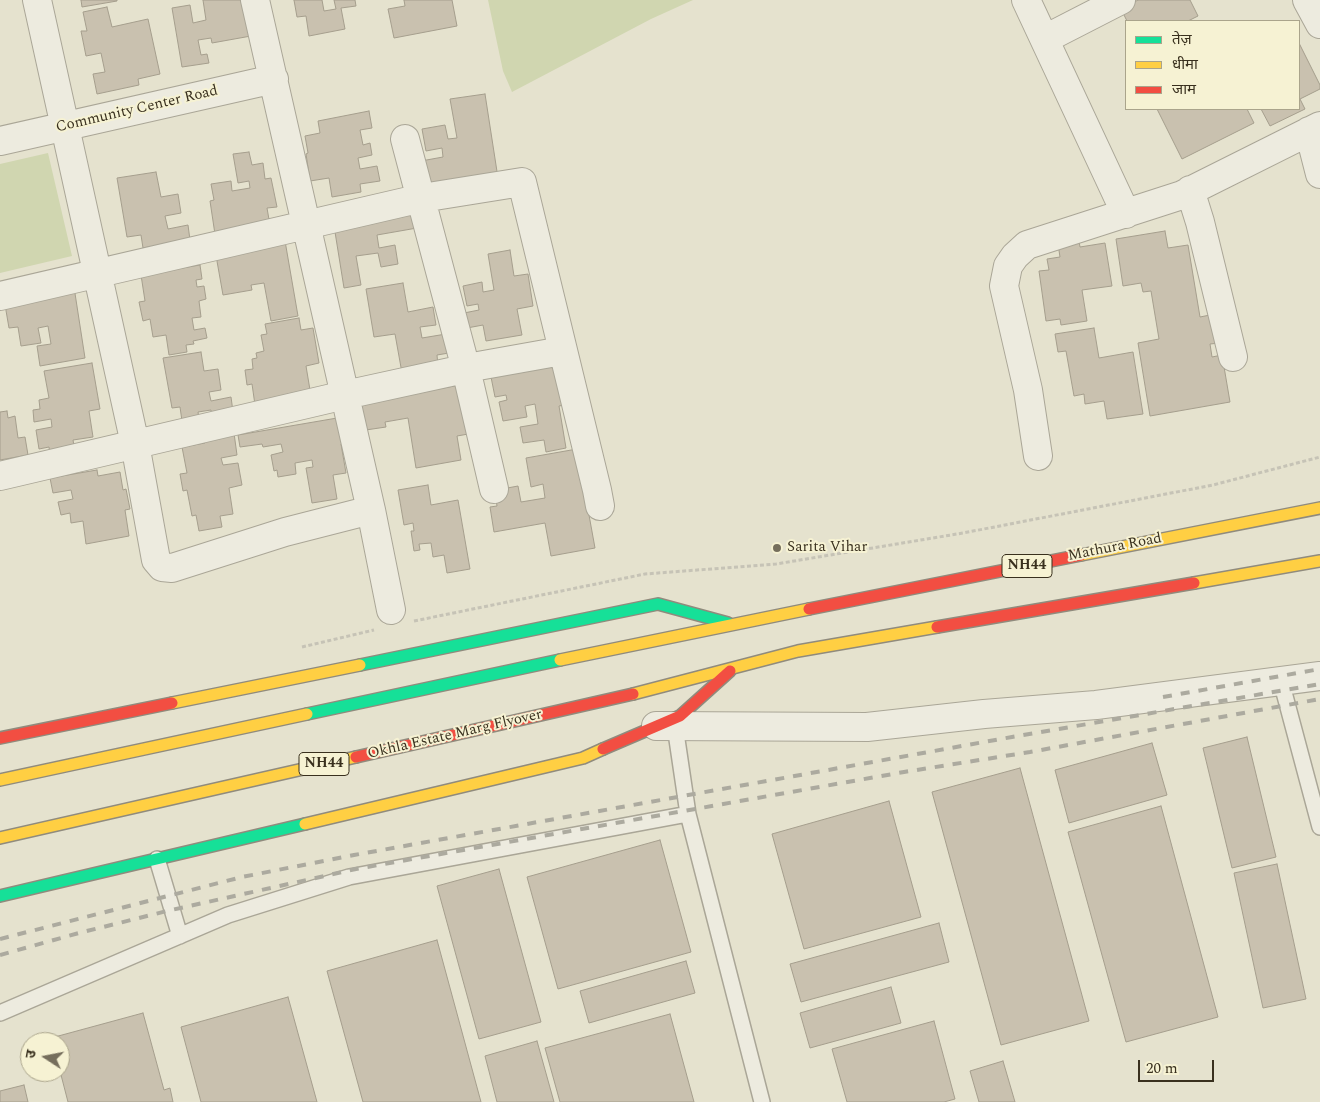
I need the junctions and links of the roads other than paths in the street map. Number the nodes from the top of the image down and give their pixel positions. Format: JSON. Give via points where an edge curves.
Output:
{"nodes":[{"id":1,"x":36,"y":0,"type":"edge"},
{"id":2,"x":255,"y":0,"type":"edge"},
{"id":3,"x":1026,"y":0,"type":"edge"},
{"id":4,"x":1121,"y":0,"type":"edge"},
{"id":5,"x":1307,"y":0,"type":"edge"},
{"id":6,"x":1320,"y":24,"type":"edge"},
{"id":7,"x":1045,"y":39,"type":"junction"},
{"id":8,"x":274,"y":79,"type":"junction"},
{"id":9,"x":64,"y":127,"type":"junction"},
{"id":10,"x":1314,"y":129,"type":"edge"},
{"id":11,"x":405,"y":139,"type":"dead end"},
{"id":12,"x":0,"y":141,"type":"edge"},
{"id":13,"x":1320,"y":174,"type":"edge"},
{"id":14,"x":1190,"y":190,"type":"junction"},
{"id":15,"x":422,"y":198,"type":"junction"},
{"id":16,"x":1126,"y":214,"type":"junction"},
{"id":17,"x":306,"y":224,"type":"junction"},
{"id":18,"x":97,"y":273,"type":"junction"},
{"id":19,"x":0,"y":296,"type":"edge"},
{"id":20,"x":562,"y":352,"type":"junction"},
{"id":21,"x":1233,"y":357,"type":"dead end"},
{"id":22,"x":466,"y":369,"type":"junction"},
{"id":23,"x":345,"y":395,"type":"junction"},
{"id":24,"x":135,"y":444,"type":"junction"},
{"id":25,"x":1038,"y":456,"type":"dead end"},
{"id":26,"x":0,"y":476,"type":"edge"},
{"id":27,"x":494,"y":489,"type":"dead end"},
{"id":28,"x":600,"y":506,"type":"dead end"},
{"id":29,"x":1320,"y":508,"type":"edge"},
{"id":30,"x":371,"y":510,"type":"junction"},
{"id":31,"x":1320,"y":561,"type":"edge"},
{"id":32,"x":398,"y":616,"type":"road end"},
{"id":33,"x":733,"y":624,"type":"junction"},
{"id":34,"x":733,"y":669,"type":"junction"},
{"id":35,"x":1320,"y":676,"type":"edge"},
{"id":36,"x":1281,"y":681,"type":"junction"},
{"id":37,"x":666,"y":726,"type":"junction"},
{"id":38,"x":0,"y":738,"type":"edge"},
{"id":39,"x":0,"y":780,"type":"edge"},
{"id":40,"x":688,"y":814,"type":"junction"},
{"id":41,"x":1320,"y":826,"type":"edge"},
{"id":42,"x":0,"y":838,"type":"edge"},
{"id":43,"x":157,"y":859,"type":"junction"},
{"id":44,"x":0,"y":896,"type":"edge"},
{"id":45,"x":180,"y":936,"type":"junction"},
{"id":46,"x":0,"y":1013,"type":"edge"},
{"id":47,"x":762,"y":1102,"type":"edge"}],
"edges":[{"from":1,"to":9,"type":"street"},
{"from":2,"to":8,"type":"street"},
{"from":3,"to":7,"type":"street"},
{"from":4,"to":7,"type":"street"},
{"from":5,"to":6,"type":"street"},
{"from":7,"to":16,"type":"street"},
{"from":8,"to":9,"type":"street","name":"Community Center Road"},
{"from":8,"to":17,"type":"street"},
{"from":9,"to":12,"type":"street","name":"Community Center Road"},
{"from":9,"to":18,"type":"street"},
{"from":10,"to":13,"type":"street"},
{"from":10,"to":14,"type":"street"},
{"from":11,"to":15,"type":"street"},
{"from":14,"to":16,"type":"street"},
{"from":14,"to":21,"type":"street"},
{"from":15,"to":17,"type":"street"},
{"from":15,"to":20,"type":"street","via":[[522,182]]},
{"from":15,"to":22,"type":"street"},
{"from":16,"to":25,"type":"street","via":[[1027,245],[1008,266],[1004,286],[1028,390]]},
{"from":17,"to":18,"type":"street"},
{"from":17,"to":23,"type":"street"},
{"from":18,"to":19,"type":"street"},
{"from":18,"to":24,"type":"street"},
{"from":20,"to":22,"type":"street"},
{"from":20,"to":28,"type":"street"},
{"from":22,"to":23,"type":"street"},
{"from":22,"to":27,"type":"street"},
{"from":23,"to":24,"type":"street"},
{"from":23,"to":30,"type":"street"},
{"from":24,"to":26,"type":"street"},
{"from":24,"to":30,"type":"street","via":[[156,560],[162,567],[172,568],[284,532]]},
{"from":29,"to":33,"type":"highway","name":"Mathura Road","number":"NH44"},
{"from":30,"to":32,"type":"street"},
{"from":31,"to":34,"type":"highway","number":"NH44","via":[[798,651]]},
{"from":33,"to":38,"type":"highway","via":[[658,604]]},
{"from":33,"to":39,"type":"highway","number":"NH44"},
{"from":34,"to":37,"type":"highway"},
{"from":34,"to":42,"type":"highway","name":"Okhla Estate Marg Flyover","number":"NH44"},
{"from":35,"to":36,"type":"street"},
{"from":36,"to":37,"type":"street","via":[[867,727]]},
{"from":36,"to":41,"type":"lane"},
{"from":37,"to":40,"type":"lane"},
{"from":37,"to":43,"type":"highway","via":[[583,758]]},
{"from":40,"to":45,"type":"lane","via":[[349,877],[228,914]]},
{"from":40,"to":47,"type":"lane"},
{"from":43,"to":44,"type":"highway"},
{"from":43,"to":45,"type":"lane"},
{"from":45,"to":46,"type":"lane"}]}
